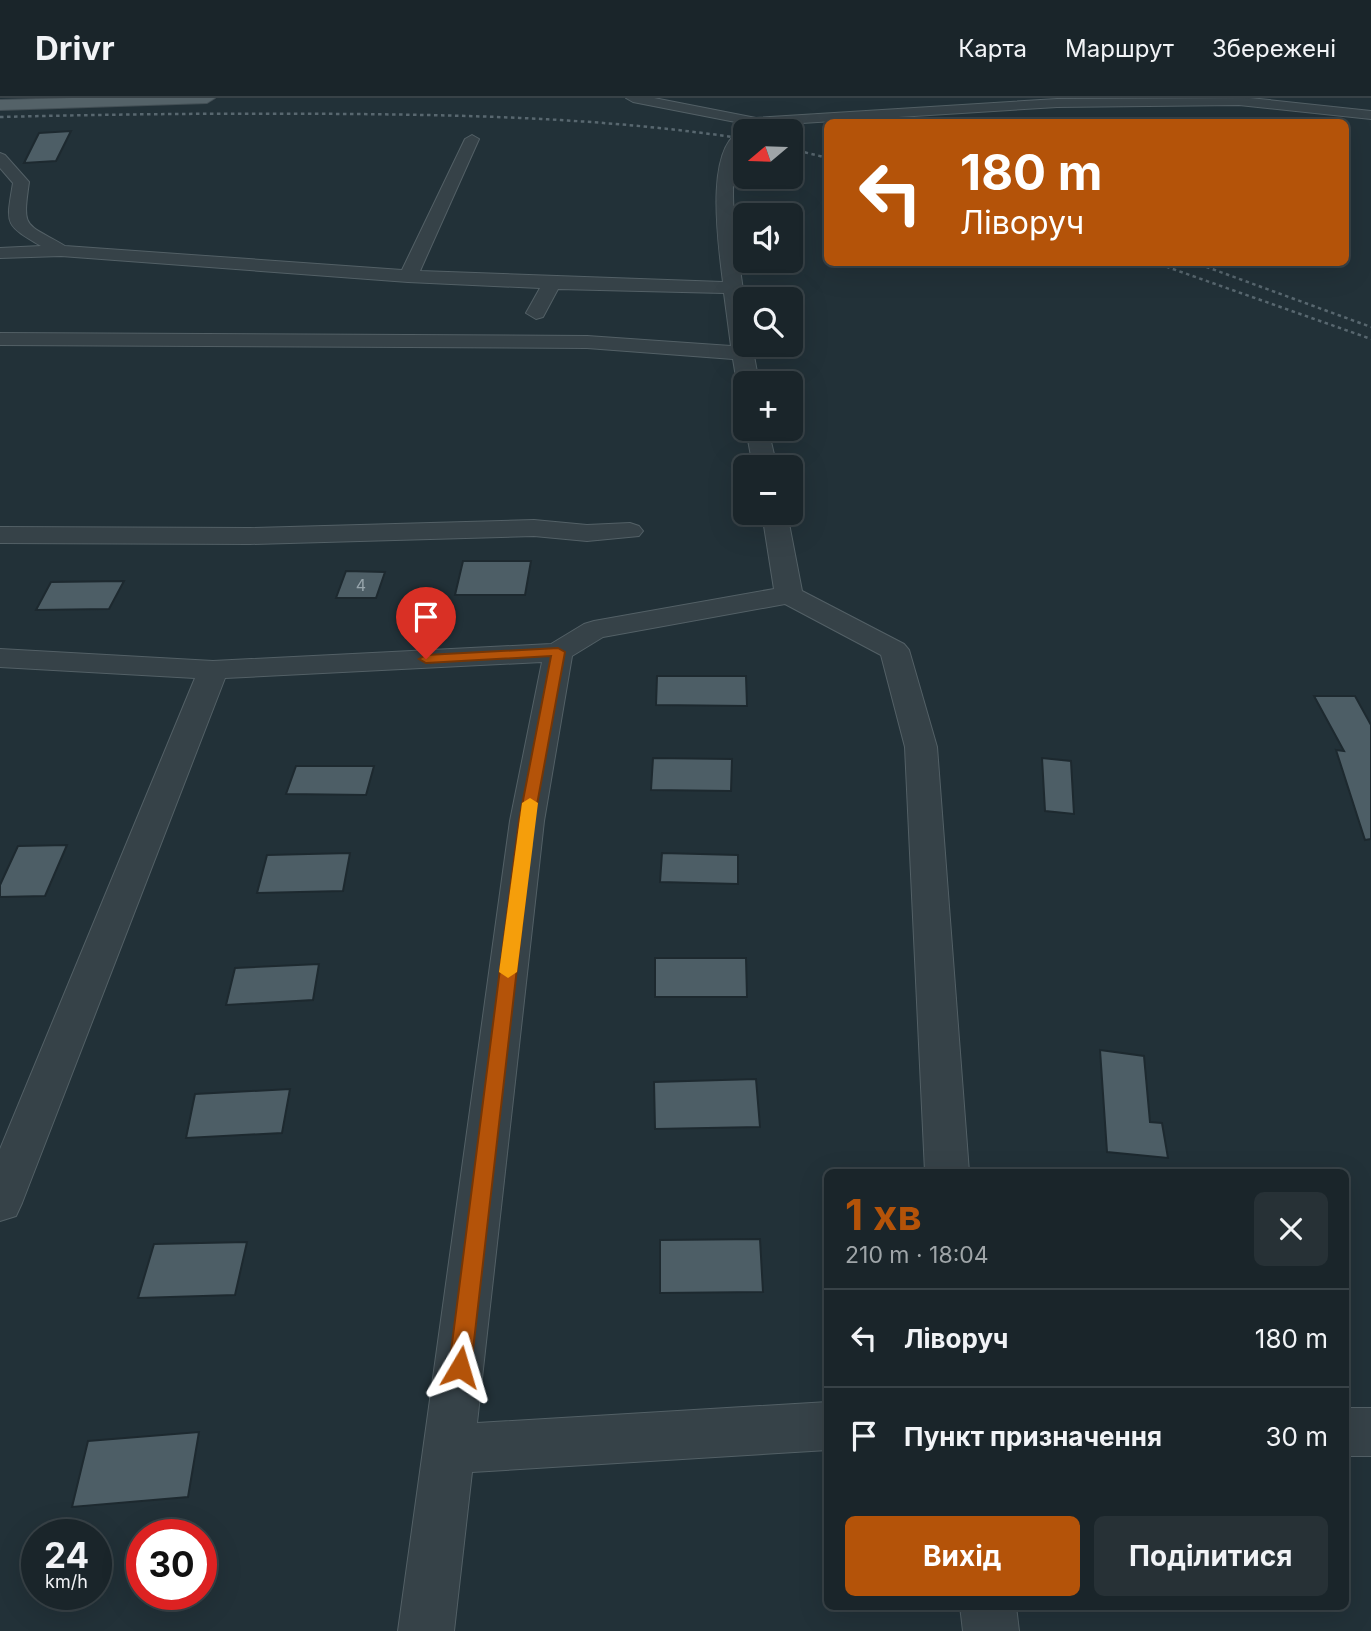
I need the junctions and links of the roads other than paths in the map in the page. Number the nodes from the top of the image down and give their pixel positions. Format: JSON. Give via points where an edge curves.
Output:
{"nodes":[{"id":1,"x":207,"y":98,"type":"edge"},
{"id":2,"x":633,"y":98,"type":"edge"},
{"id":3,"x":0,"y":105,"type":"edge"},
{"id":4,"x":1371,"y":115,"type":"edge"},
{"id":5,"x":868,"y":119,"type":"edge"},
{"id":6,"x":824,"y":123,"type":"edge"},
{"id":7,"x":733,"y":124,"type":"edge"},
{"id":8,"x":803,"y":125,"type":"edge"},
{"id":9,"x":472,"y":139,"type":"dead end"},
{"id":10,"x":733,"y":147,"type":"edge"},
{"id":11,"x":0,"y":158,"type":"edge"},
{"id":12,"x":61,"y":251,"type":"junction"},
{"id":13,"x":0,"y":253,"type":"edge"},
{"id":14,"x":408,"y":276,"type":"junction"},
{"id":15,"x":552,"y":283,"type":"junction"},
{"id":16,"x":733,"y":288,"type":"joint"},
{"id":17,"x":536,"y":313,"type":"dead end"},
{"id":18,"x":0,"y":339,"type":"edge"},
{"id":19,"x":733,"y":352,"type":"edge"},
{"id":20,"x":776,"y":525,"type":"edge"},
{"id":21,"x":630,"y":531,"type":"dead end"},
{"id":22,"x":0,"y":535,"type":"edge"},
{"id":23,"x":789,"y":595,"type":"junction"},
{"id":24,"x":558,"y":652,"type":"junction"},
{"id":25,"x":0,"y":659,"type":"edge"},
{"id":26,"x":213,"y":670,"type":"junction"},
{"id":27,"x":947,"y":1169,"type":"edge"},
{"id":28,"x":0,"y":1203,"type":"edge"},
{"id":29,"x":824,"y":1426,"type":"edge"},
{"id":30,"x":1349,"y":1432,"type":"edge"},
{"id":31,"x":1371,"y":1432,"type":"edge"},
{"id":32,"x":450,"y":1449,"type":"junction"},
{"id":33,"x":988,"y":1610,"type":"edge"},
{"id":34,"x":426,"y":1631,"type":"edge"},
{"id":35,"x":991,"y":1631,"type":"edge"}],
"edges":[{"from":1,"to":3,"type":"main road"},
{"from":2,"to":7,"type":"street"},
{"from":4,"to":5,"type":"street","via":[[1239,101],[1057,103]]},
{"from":6,"to":8,"type":"street"},
{"from":9,"to":14,"type":"street"},
{"from":10,"to":16,"type":"street","via":[[726,181]]},
{"from":11,"to":12,"type":"street","via":[[21,182],[16,215],[20,226]]},
{"from":12,"to":13,"type":"street"},
{"from":12,"to":14,"type":"street"},
{"from":14,"to":15,"type":"street"},
{"from":15,"to":16,"type":"street"},
{"from":15,"to":17,"type":"street"},
{"from":18,"to":19,"type":"street","via":[[587,342]]},
{"from":20,"to":23,"type":"street"},
{"from":21,"to":22,"type":"street","via":[[534,528],[250,536]]},
{"from":23,"to":24,"type":"street","via":[[594,630]]},
{"from":23,"to":27,"type":"street","via":[[894,650],[921,747]]},
{"from":24,"to":26,"type":"street"},
{"from":24,"to":32,"type":"street","via":[[527,821]]},
{"from":25,"to":26,"type":"street"},
{"from":26,"to":28,"type":"street"},
{"from":29,"to":32,"type":"street"},
{"from":30,"to":31,"type":"street"},
{"from":32,"to":34,"type":"street"},
{"from":33,"to":35,"type":"street"}]}
